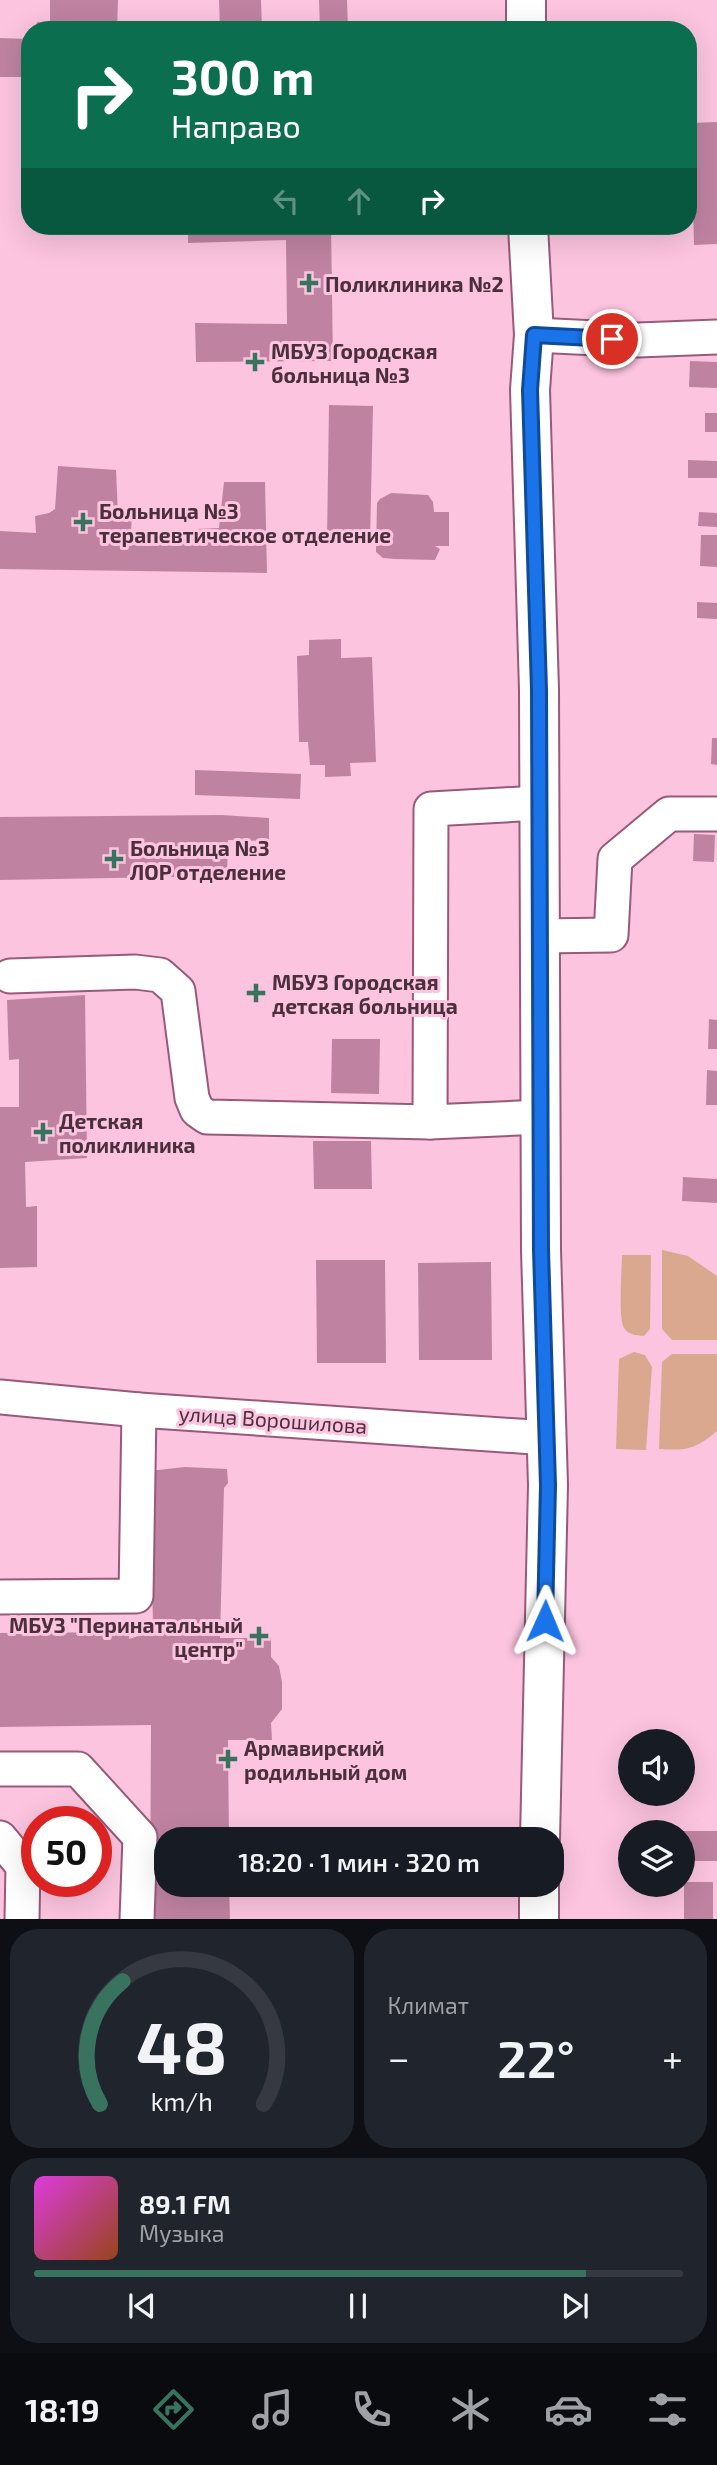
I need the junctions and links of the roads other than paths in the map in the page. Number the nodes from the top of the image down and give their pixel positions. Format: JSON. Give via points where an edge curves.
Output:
{"nodes":[{"id":1,"x":526,"y":0,"type":"edge"},
{"id":2,"x":526,"y":21,"type":"edge"},
{"id":3,"x":528,"y":235,"type":"edge"},
{"id":4,"x":534,"y":335,"type":"junction"},
{"id":5,"x":717,"y":337,"type":"edge"},
{"id":6,"x":539,"y":803,"type":"junction"},
{"id":7,"x":717,"y":814,"type":"edge"},
{"id":8,"x":540,"y":936,"type":"junction"},
{"id":9,"x":10,"y":976,"type":"dead end"},
{"id":10,"x":541,"y":1117,"type":"junction"},
{"id":11,"x":430,"y":1122,"type":"junction"},
{"id":12,"x":0,"y":1397,"type":"edge"},
{"id":13,"x":139,"y":1410,"type":"junction"},
{"id":14,"x":547,"y":1438,"type":"junction"},
{"id":15,"x":0,"y":1597,"type":"edge"},
{"id":16,"x":0,"y":1769,"type":"edge"},
{"id":17,"x":540,"y":1827,"type":"edge"},
{"id":18,"x":0,"y":1838,"type":"edge"},
{"id":19,"x":540,"y":1897,"type":"edge"},
{"id":20,"x":22,"y":1919,"type":"edge"},
{"id":21,"x":137,"y":1919,"type":"edge"},
{"id":22,"x":539,"y":1919,"type":"edge"}],
"edges":[{"from":1,"to":2,"type":"main road"},
{"from":3,"to":4,"type":"main road"},
{"from":4,"to":5,"type":"street","via":[[638,340]]},
{"from":4,"to":6,"type":"main road","via":[[530,390]]},
{"from":6,"to":8,"type":"main road"},
{"from":6,"to":11,"type":"street","via":[[431,809]]},
{"from":7,"to":8,"type":"street","via":[[669,814],[615,859],[611,935]]},
{"from":8,"to":10,"type":"main road"},
{"from":9,"to":11,"type":"street","via":[[160,975],[178,991],[192,1098],[206,1117]]},
{"from":10,"to":11,"type":"street"},
{"from":10,"to":14,"type":"main road"},
{"from":12,"to":13,"type":"street","name":"улица Ворошилова"},
{"from":13,"to":14,"type":"street","name":"улица Ворошилова"},
{"from":13,"to":15,"type":"street","via":[[136,1596]]},
{"from":14,"to":17,"type":"main road"},
{"from":16,"to":21,"type":"street","via":[[78,1769],[140,1837]]},
{"from":18,"to":20,"type":"street","via":[[23,1866]]},
{"from":19,"to":22,"type":"main road"}]}
